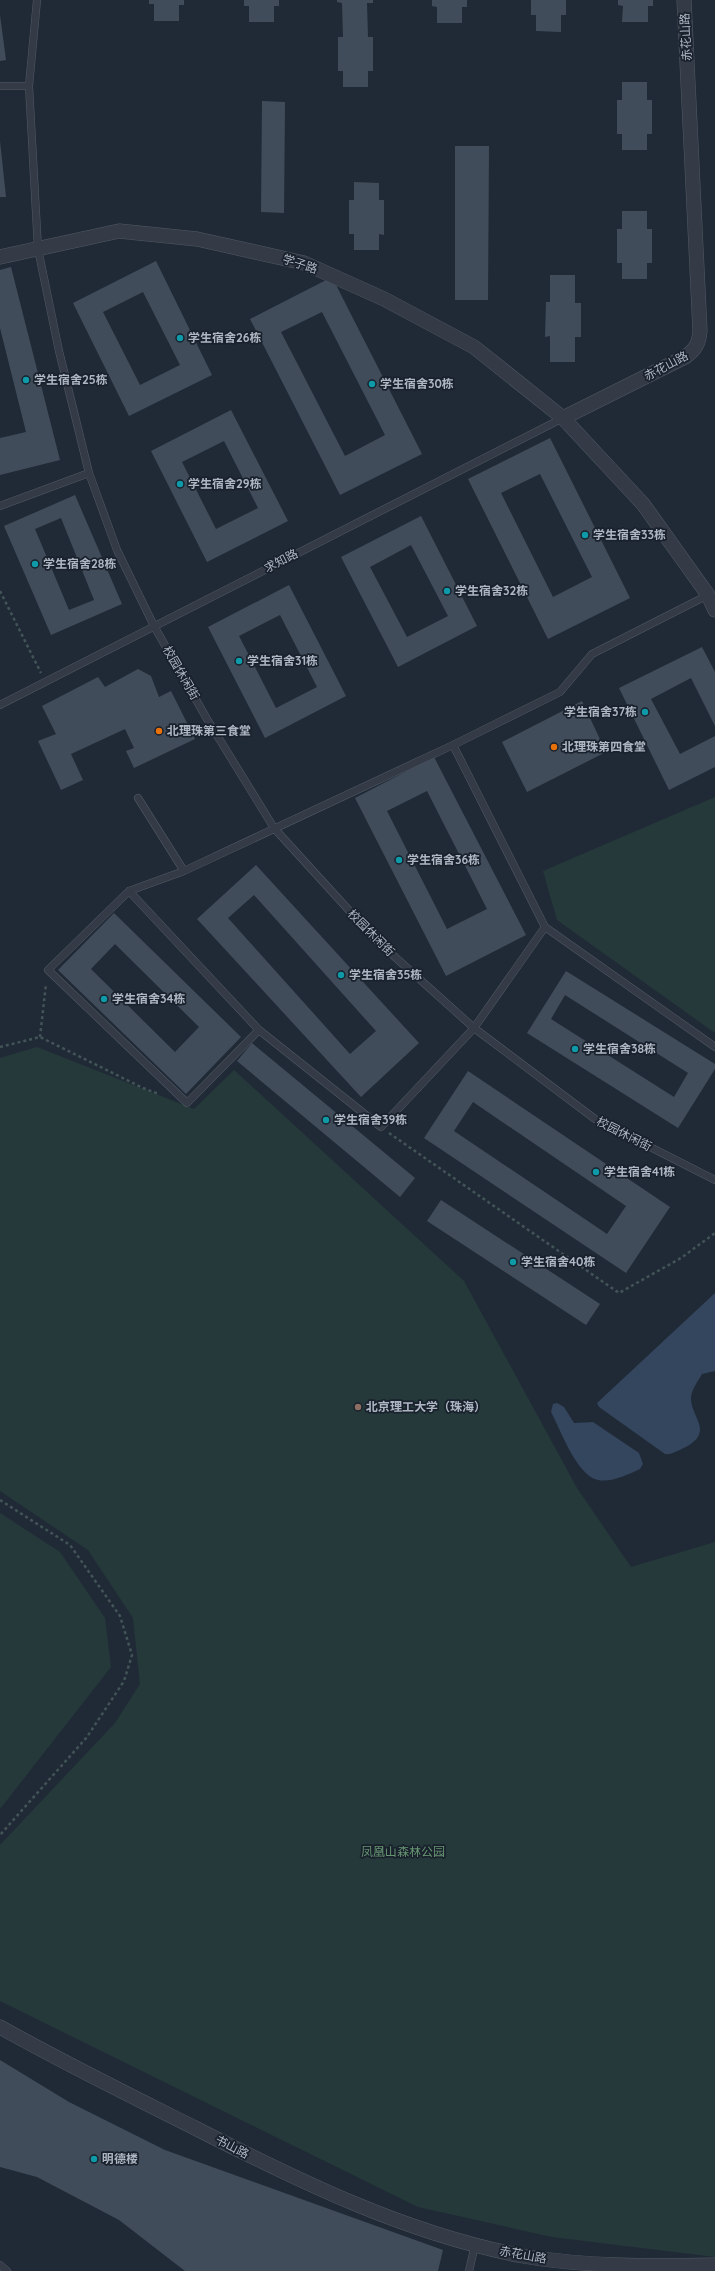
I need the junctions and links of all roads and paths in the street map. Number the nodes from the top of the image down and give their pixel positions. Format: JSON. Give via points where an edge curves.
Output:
{"nodes":[{"id":1,"x":36,"y":0,"type":"edge"},
{"id":2,"x":684,"y":0,"type":"edge"},
{"id":3,"x":0,"y":86,"type":"edge"},
{"id":4,"x":29,"y":86,"type":"junction"},
{"id":5,"x":38,"y":249,"type":"junction"},
{"id":6,"x":0,"y":257,"type":"edge"},
{"id":7,"x":563,"y":418,"type":"junction"},
{"id":8,"x":89,"y":473,"type":"junction"},
{"id":9,"x":0,"y":506,"type":"edge"},
{"id":10,"x":0,"y":591,"type":"edge"},
{"id":11,"x":708,"y":595,"type":"junction"},
{"id":12,"x":715,"y":610,"type":"edge"},
{"id":13,"x":154,"y":626,"type":"junction"},
{"id":14,"x":45,"y":682,"type":"junction"},
{"id":15,"x":0,"y":705,"type":"edge"},
{"id":16,"x":453,"y":745,"type":"junction"},
{"id":17,"x":138,"y":798,"type":"dead end"},
{"id":18,"x":274,"y":828,"type":"junction"},
{"id":19,"x":184,"y":870,"type":"junction"},
{"id":20,"x":129,"y":891,"type":"junction"},
{"id":21,"x":545,"y":927,"type":"junction"},
{"id":22,"x":48,"y":970,"type":"junction"},
{"id":23,"x":474,"y":1028,"type":"junction"},
{"id":24,"x":259,"y":1030,"type":"junction"},
{"id":25,"x":40,"y":1037,"type":"junction"},
{"id":26,"x":715,"y":1046,"type":"edge"},
{"id":27,"x":0,"y":1047,"type":"edge"},
{"id":28,"x":187,"y":1103,"type":"junction"},
{"id":29,"x":381,"y":1127,"type":"junction"},
{"id":30,"x":715,"y":1180,"type":"edge"},
{"id":31,"x":715,"y":1233,"type":"edge"},
{"id":32,"x":0,"y":1500,"type":"edge"},
{"id":33,"x":0,"y":1835,"type":"edge"},
{"id":34,"x":0,"y":2027,"type":"edge"},
{"id":35,"x":475,"y":2245,"type":"junction"},
{"id":36,"x":0,"y":2264,"type":"edge"},
{"id":37,"x":715,"y":2265,"type":"edge"},
{"id":38,"x":7,"y":2271,"type":"edge"},
{"id":39,"x":469,"y":2271,"type":"edge"}],
"edges":[{"from":1,"to":4,"type":"lane","name":"校园休闲街"},
{"from":2,"to":7,"type":"street","name":"赤花山路","via":[[699,343],[685,358]]},
{"from":3,"to":4,"type":"lane"},
{"from":4,"to":5,"type":"lane","name":"校园休闲街"},
{"from":5,"to":6,"type":"street","name":"学子路"},
{"from":5,"to":7,"type":"street","name":"学子路","via":[[119,231],[197,239],[304,263],[384,299],[474,347]]},
{"from":5,"to":8,"type":"lane","name":"校园休闲街","via":[[59,351]]},
{"from":7,"to":11,"type":"street","via":[[643,504]]},
{"from":7,"to":13,"type":"lane","name":"求知路"},
{"from":8,"to":9,"type":"lane"},
{"from":8,"to":13,"type":"lane","name":"校园休闲街","via":[[117,550]]},
{"from":10,"to":14,"type":"path"},
{"from":11,"to":12,"type":"street"},
{"from":11,"to":16,"type":"lane","via":[[592,654],[560,692]]},
{"from":13,"to":14,"type":"lane","name":"求知路"},
{"from":13,"to":18,"type":"lane","name":"校园休闲街","via":[[206,718]]},
{"from":14,"to":15,"type":"lane","name":"求知路"},
{"from":16,"to":18,"type":"lane"},
{"from":16,"to":21,"type":"lane"},
{"from":17,"to":19,"type":"lane"},
{"from":18,"to":19,"type":"lane"},
{"from":18,"to":23,"type":"lane","name":"校园休闲街","via":[[376,940]]},
{"from":19,"to":20,"type":"lane"},
{"from":20,"to":22,"type":"lane"},
{"from":20,"to":24,"type":"lane"},
{"from":21,"to":23,"type":"lane"},
{"from":21,"to":26,"type":"lane"},
{"from":22,"to":25,"type":"path"},
{"from":22,"to":28,"type":"lane"},
{"from":23,"to":29,"type":"lane"},
{"from":23,"to":30,"type":"lane","name":"校园休闲街","via":[[595,1119]]},
{"from":24,"to":28,"type":"lane"},
{"from":24,"to":29,"type":"lane"},
{"from":25,"to":27,"type":"path"},
{"from":25,"to":28,"type":"path","via":[[143,1088]]},
{"from":29,"to":31,"type":"path","via":[[619,1293],[681,1258]]},
{"from":32,"to":33,"type":"path","via":[[70,1545],[120,1616],[132,1655],[124,1681],[87,1737]]},
{"from":34,"to":35,"type":"street","name":"书山路","via":[[211,2136],[333,2194],[413,2226]]},
{"from":35,"to":37,"type":"street","name":"赤花山路","via":[[562,2261],[631,2267]]},
{"from":35,"to":39,"type":"lane"},
{"from":36,"to":38,"type":"lane"}]}
